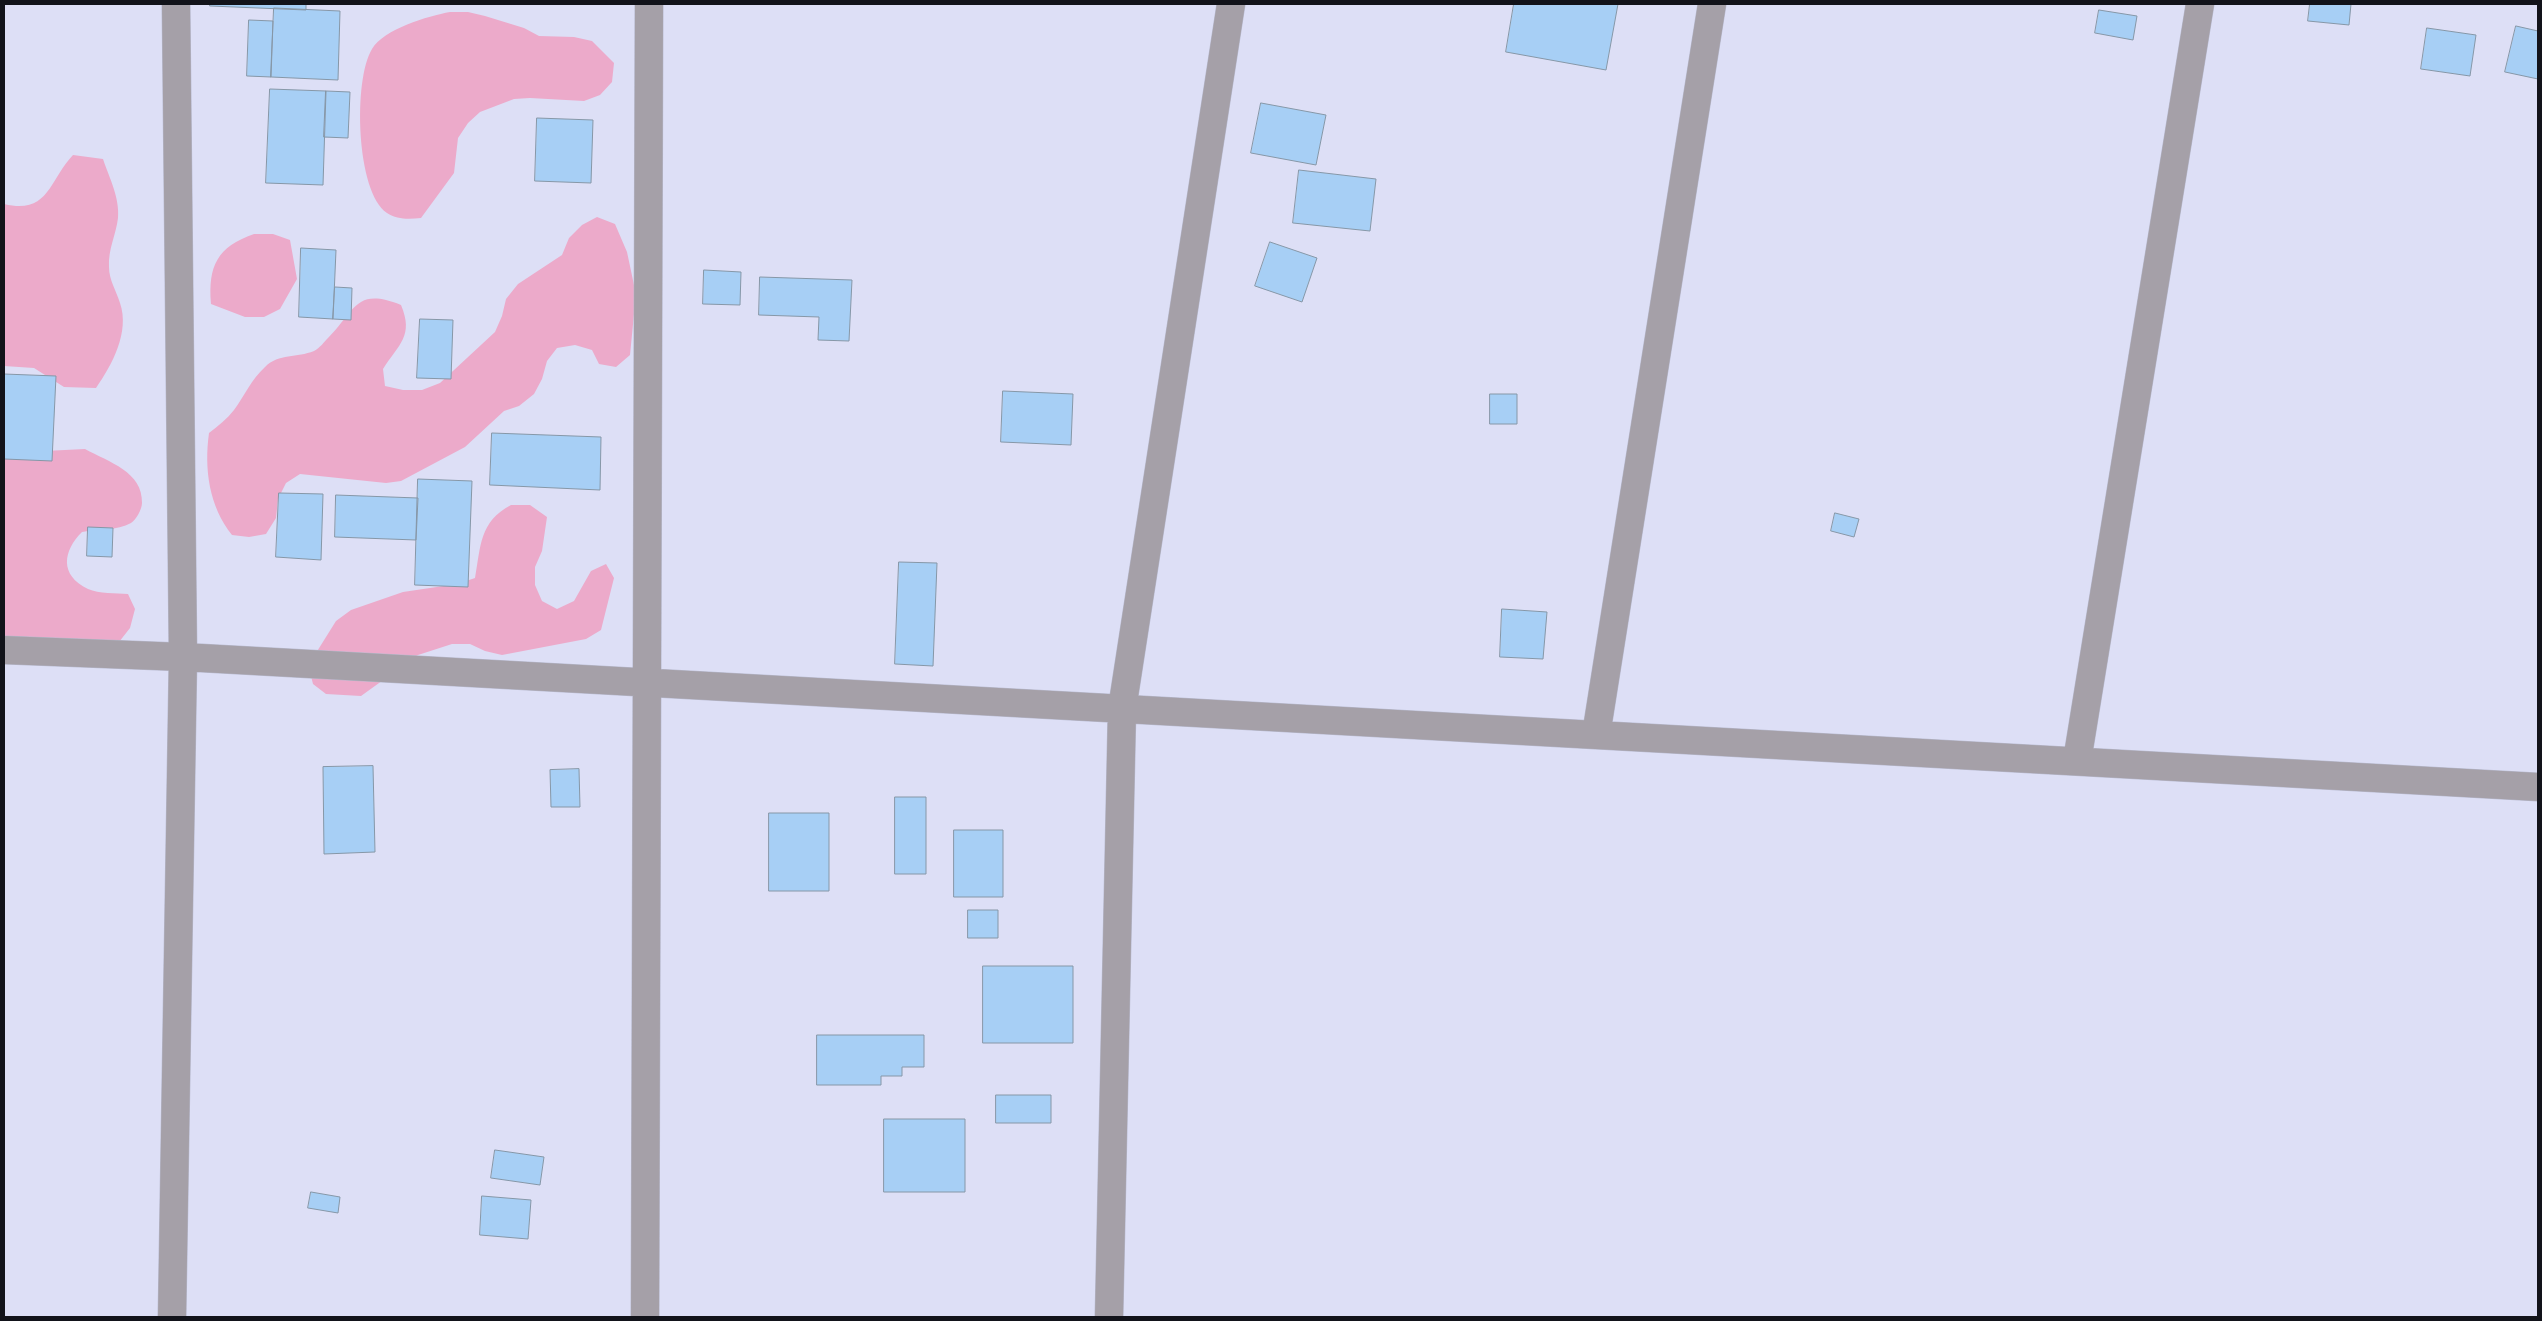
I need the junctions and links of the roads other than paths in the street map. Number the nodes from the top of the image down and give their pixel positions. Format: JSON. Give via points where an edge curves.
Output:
{"nodes":[{"id":1,"x":176,"y":4,"type":"edge"},
{"id":2,"x":649,"y":4,"type":"edge"},
{"id":3,"x":1232,"y":4,"type":"edge"},
{"id":4,"x":1712,"y":4,"type":"edge"},
{"id":5,"x":2200,"y":4,"type":"edge"},
{"id":6,"x":4,"y":650,"type":"edge"},
{"id":7,"x":183,"y":657,"type":"junction"},
{"id":8,"x":649,"y":683,"type":"junction"},
{"id":9,"x":1122,"y":709,"type":"junction"},
{"id":10,"x":1596,"y":735,"type":"junction"},
{"id":11,"x":2077,"y":761,"type":"junction"},
{"id":12,"x":2538,"y":787,"type":"edge"},
{"id":13,"x":172,"y":1317,"type":"edge"},
{"id":14,"x":645,"y":1317,"type":"edge"},
{"id":15,"x":1108,"y":1317,"type":"edge"}],
"edges":[{"from":1,"to":7,"type":"street"},
{"from":2,"to":8,"type":"street"},
{"from":3,"to":9,"type":"street"},
{"from":4,"to":10,"type":"street"},
{"from":5,"to":11,"type":"street"},
{"from":6,"to":7,"type":"street"},
{"from":7,"to":8,"type":"street"},
{"from":7,"to":13,"type":"street"},
{"from":8,"to":9,"type":"street"},
{"from":8,"to":14,"type":"street"},
{"from":9,"to":10,"type":"street"},
{"from":9,"to":15,"type":"street"},
{"from":10,"to":11,"type":"street"},
{"from":11,"to":12,"type":"street"}]}
